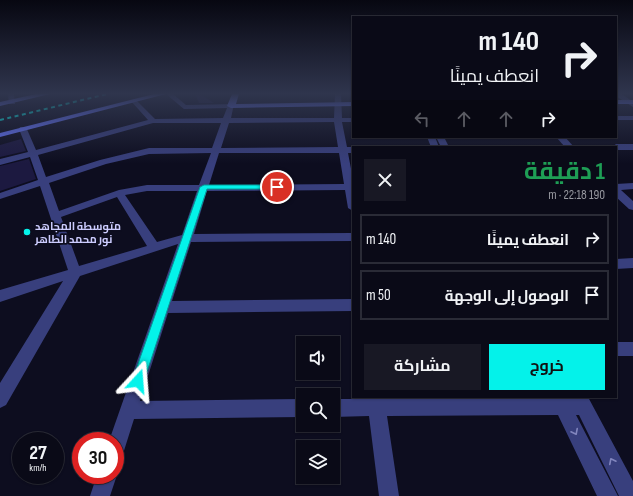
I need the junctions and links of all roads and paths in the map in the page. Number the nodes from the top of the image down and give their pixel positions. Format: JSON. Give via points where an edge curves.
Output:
{"nodes":[{"id":1,"x":70,"y":117,"type":"edge"},
{"id":2,"x":150,"y":117,"type":"edge"},
{"id":3,"x":227,"y":117,"type":"edge"},
{"id":4,"x":617,"y":118,"type":"edge"},
{"id":5,"x":633,"y":118,"type":"edge"},
{"id":6,"x":338,"y":120,"type":"junction"},
{"id":7,"x":352,"y":120,"type":"edge"},
{"id":8,"x":153,"y":121,"type":"junction"},
{"id":9,"x":225,"y":121,"type":"junction"},
{"id":10,"x":23,"y":129,"type":"junction"},
{"id":11,"x":0,"y":135,"type":"edge"},
{"id":12,"x":561,"y":138,"type":"edge"},
{"id":13,"x":569,"y":146,"type":"edge"},
{"id":14,"x":617,"y":147,"type":"edge"},
{"id":15,"x":633,"y":147,"type":"edge"},
{"id":16,"x":218,"y":150,"type":"junction"},
{"id":17,"x":348,"y":150,"type":"edge"},
{"id":18,"x":33,"y":153,"type":"junction"},
{"id":19,"x":0,"y":162,"type":"edge"},
{"id":20,"x":42,"y":183,"type":"junction"},
{"id":21,"x":633,"y":186,"type":"edge"},
{"id":22,"x":204,"y":187,"type":"junction"},
{"id":23,"x":352,"y":187,"type":"edge"},
{"id":24,"x":617,"y":187,"type":"edge"},
{"id":25,"x":617,"y":192,"type":"edge"},
{"id":26,"x":119,"y":193,"type":"junction"},
{"id":27,"x":0,"y":196,"type":"edge"},
{"id":28,"x":617,"y":206,"type":"edge"},
{"id":29,"x":632,"y":206,"type":"edge"},
{"id":30,"x":54,"y":216,"type":"junction"},
{"id":31,"x":352,"y":237,"type":"edge"},
{"id":32,"x":185,"y":238,"type":"junction"},
{"id":33,"x":154,"y":247,"type":"junction"},
{"id":34,"x":633,"y":263,"type":"edge"},
{"id":35,"x":617,"y":264,"type":"edge"},
{"id":36,"x":75,"y":273,"type":"junction"},
{"id":37,"x":0,"y":296,"type":"edge"},
{"id":38,"x":352,"y":305,"type":"edge"},
{"id":39,"x":164,"y":307,"type":"junction"},
{"id":40,"x":617,"y":349,"type":"edge"},
{"id":41,"x":633,"y":349,"type":"edge"},
{"id":42,"x":0,"y":399,"type":"edge"},
{"id":43,"x":581,"y":401,"type":"edge"},
{"id":44,"x":376,"y":402,"type":"edge"},
{"id":45,"x":560,"y":402,"type":"edge"},
{"id":46,"x":340,"y":407,"type":"edge"},
{"id":47,"x":296,"y":408,"type":"edge"},
{"id":48,"x":128,"y":410,"type":"junction"},
{"id":49,"x":121,"y":432,"type":"edge"},
{"id":50,"x":104,"y":484,"type":"edge"},
{"id":51,"x":100,"y":496,"type":"edge"},
{"id":52,"x":389,"y":496,"type":"edge"},
{"id":53,"x":608,"y":496,"type":"edge"},
{"id":54,"x":630,"y":496,"type":"edge"}],
"edges":[{"from":1,"to":10,"type":"street"},
{"from":2,"to":8,"type":"street"},
{"from":3,"to":9,"type":"street"},
{"from":4,"to":5,"type":"street"},
{"from":6,"to":7,"type":"street"},
{"from":6,"to":9,"type":"street"},
{"from":6,"to":17,"type":"street"},
{"from":8,"to":9,"type":"street"},
{"from":8,"to":18,"type":"street"},
{"from":9,"to":16,"type":"street"},
{"from":10,"to":11,"type":"street"},
{"from":10,"to":18,"type":"street"},
{"from":12,"to":13,"type":"street"},
{"from":14,"to":15,"type":"street"},
{"from":16,"to":17,"type":"street"},
{"from":16,"to":20,"type":"street","via":[[140,152]]},
{"from":16,"to":22,"type":"street"},
{"from":17,"to":23,"type":"street"},
{"from":18,"to":19,"type":"street"},
{"from":18,"to":20,"type":"street"},
{"from":20,"to":27,"type":"street"},
{"from":20,"to":30,"type":"street"},
{"from":21,"to":24,"type":"street"},
{"from":22,"to":23,"type":"street"},
{"from":22,"to":26,"type":"street","via":[[147,188]]},
{"from":22,"to":32,"type":"street"},
{"from":25,"to":29,"type":"street"},
{"from":26,"to":30,"type":"street"},
{"from":26,"to":33,"type":"street"},
{"from":28,"to":29,"type":"street"},
{"from":30,"to":36,"type":"street"},
{"from":31,"to":32,"type":"street"},
{"from":32,"to":33,"type":"street"},
{"from":32,"to":39,"type":"street"},
{"from":33,"to":36,"type":"street"},
{"from":34,"to":35,"type":"street"},
{"from":36,"to":37,"type":"street"},
{"from":36,"to":42,"type":"street"},
{"from":38,"to":39,"type":"street"},
{"from":39,"to":48,"type":"street"},
{"from":40,"to":41,"type":"street"},
{"from":43,"to":45,"type":"street"},
{"from":54,"to":43,"type":"street","one_way":true},
{"from":44,"to":45,"type":"street"},
{"from":44,"to":46,"type":"street"},
{"from":44,"to":52,"type":"street"},
{"from":45,"to":53,"type":"street","one_way":true},
{"from":47,"to":48,"type":"street"},
{"from":48,"to":49,"type":"street"},
{"from":50,"to":51,"type":"street"}]}
